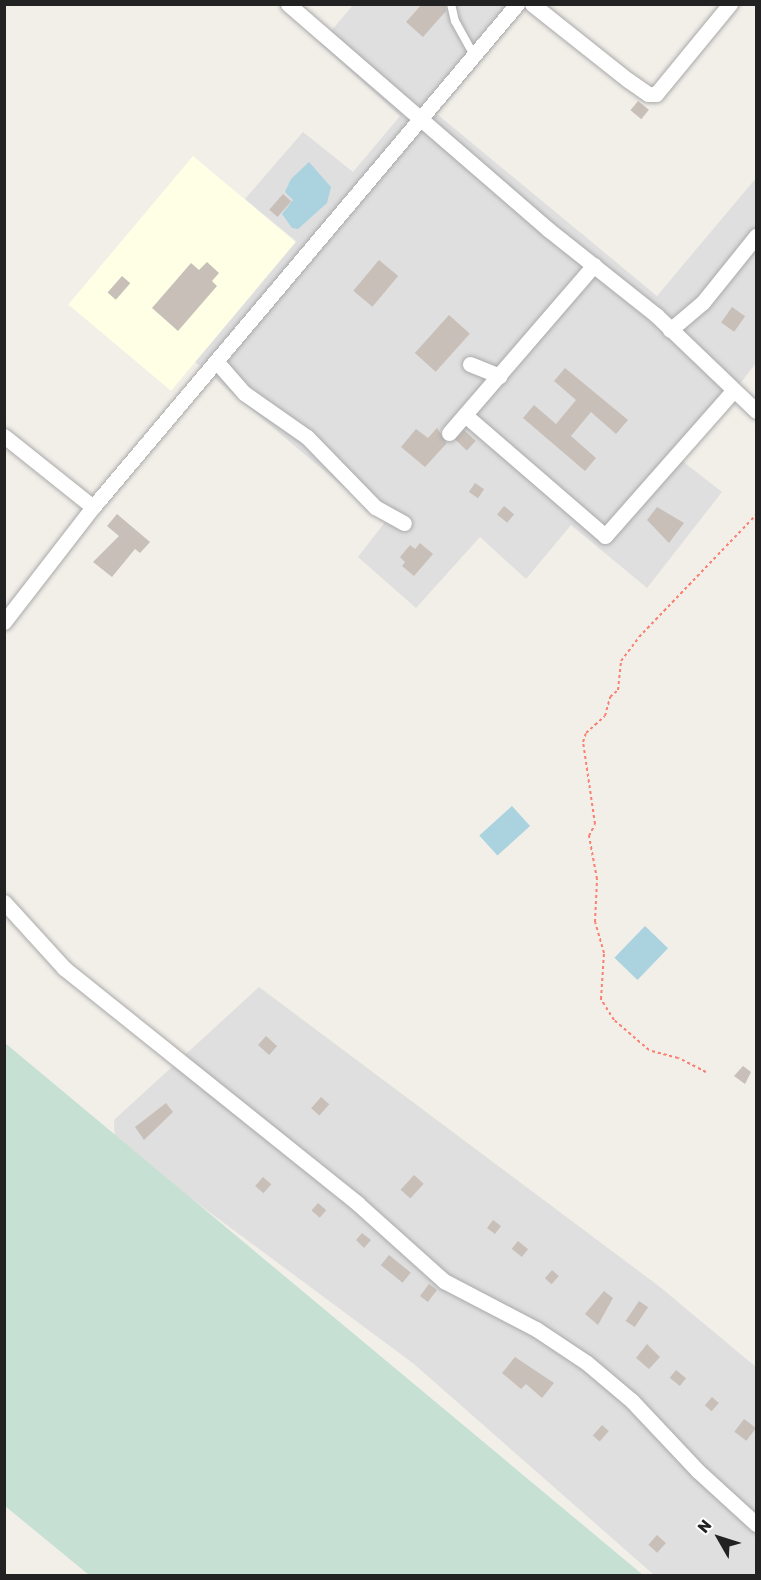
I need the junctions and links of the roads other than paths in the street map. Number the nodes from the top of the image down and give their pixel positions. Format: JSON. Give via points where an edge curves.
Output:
{"nodes":[{"id":1,"x":288,"y":4,"type":"edge"},
{"id":2,"x":451,"y":4,"type":"edge"},
{"id":3,"x":517,"y":4,"type":"edge"},
{"id":4,"x":532,"y":4,"type":"edge"},
{"id":5,"x":730,"y":4,"type":"edge"},
{"id":6,"x":475,"y":56,"type":"junction"},
{"id":7,"x":421,"y":119,"type":"junction"},
{"id":8,"x":756,"y":236,"type":"edge"},
{"id":9,"x":594,"y":266,"type":"junction"},
{"id":10,"x":670,"y":330,"type":"junction"},
{"id":11,"x":216,"y":361,"type":"junction"},
{"id":12,"x":470,"y":364,"type":"dead end"},
{"id":13,"x":500,"y":376,"type":"junction"},
{"id":14,"x":732,"y":392,"type":"junction"},
{"id":15,"x":756,"y":411,"type":"edge"},
{"id":16,"x":465,"y":415,"type":"junction"},
{"id":17,"x":449,"y":433,"type":"dead end"},
{"id":18,"x":4,"y":436,"type":"edge"},
{"id":19,"x":93,"y":507,"type":"junction"},
{"id":20,"x":404,"y":523,"type":"dead end"},
{"id":21,"x":4,"y":622,"type":"edge"},
{"id":22,"x":4,"y":902,"type":"edge"},
{"id":23,"x":756,"y":1524,"type":"edge"}],
"edges":[{"from":1,"to":7,"type":"street"},
{"from":2,"to":6,"type":"lane","via":[[455,21]]},
{"from":3,"to":6,"type":"street"},
{"from":4,"to":5,"type":"street","via":[[628,80],[648,94],[656,94]]},
{"from":6,"to":7,"type":"street"},
{"from":7,"to":9,"type":"street"},
{"from":7,"to":11,"type":"street"},
{"from":8,"to":10,"type":"street","via":[[703,302]]},
{"from":9,"to":10,"type":"street"},
{"from":9,"to":13,"type":"street"},
{"from":10,"to":14,"type":"street"},
{"from":11,"to":19,"type":"street"},
{"from":11,"to":20,"type":"street","via":[[244,393],[307,437],[375,507]]},
{"from":12,"to":13,"type":"street"},
{"from":13,"to":16,"type":"street"},
{"from":14,"to":15,"type":"street"},
{"from":14,"to":16,"type":"street","via":[[605,536]]},
{"from":16,"to":17,"type":"street"},
{"from":18,"to":19,"type":"street"},
{"from":19,"to":21,"type":"street"},
{"from":22,"to":23,"type":"street","via":[[64,968],[357,1203],[444,1281],[536,1329],[587,1363],[632,1401],[698,1471]]}]}
